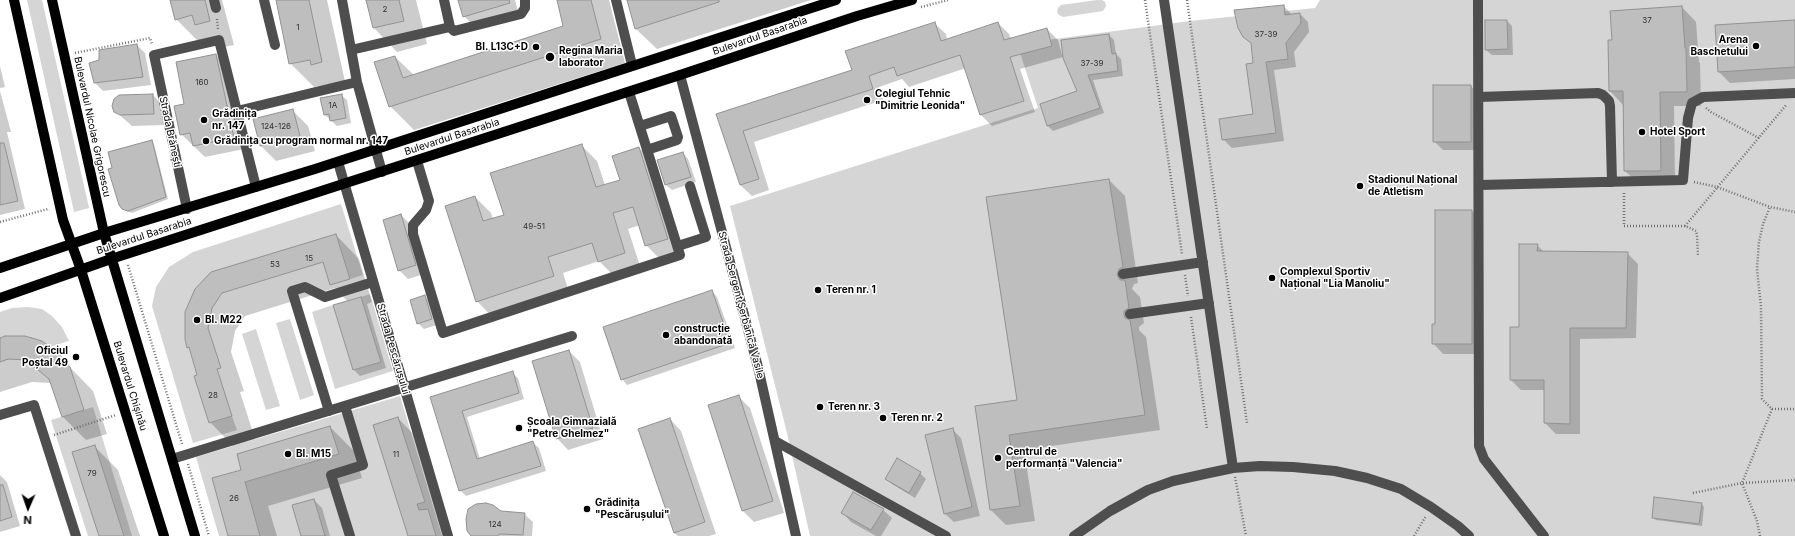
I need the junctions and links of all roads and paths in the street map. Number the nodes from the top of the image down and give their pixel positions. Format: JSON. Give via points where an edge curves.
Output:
{"nodes":[{"id":1,"x":14,"y":0,"type":"edge"},
{"id":2,"x":52,"y":0,"type":"edge"},
{"id":3,"x":264,"y":0,"type":"edge"},
{"id":4,"x":342,"y":0,"type":"edge"},
{"id":5,"x":444,"y":0,"type":"edge"},
{"id":6,"x":525,"y":0,"type":"edge"},
{"id":7,"x":616,"y":0,"type":"edge"},
{"id":8,"x":836,"y":0,"type":"edge"},
{"id":9,"x":912,"y":0,"type":"edge"},
{"id":10,"x":948,"y":0,"type":"edge"},
{"id":11,"x":1145,"y":0,"type":"edge"},
{"id":12,"x":1164,"y":0,"type":"edge"},
{"id":13,"x":1187,"y":0,"type":"edge"},
{"id":14,"x":1478,"y":0,"type":"edge"},
{"id":15,"x":215,"y":4,"type":"edge"},
{"id":16,"x":919,"y":8,"type":"dead end"},
{"id":17,"x":450,"y":27,"type":"junction"},
{"id":18,"x":219,"y":40,"type":"junction"},
{"id":19,"x":275,"y":45,"type":"dead end"},
{"id":20,"x":350,"y":50,"type":"junction"},
{"id":21,"x":64,"y":55,"type":"junction"},
{"id":22,"x":154,"y":55,"type":"junction"},
{"id":23,"x":632,"y":65,"type":"junction"},
{"id":24,"x":680,"y":75,"type":"junction"},
{"id":25,"x":357,"y":82,"type":"junction"},
{"id":26,"x":629,"y":92,"type":"junction"},
{"id":27,"x":1793,"y":96,"type":"edge"},
{"id":28,"x":1479,"y":97,"type":"junction"},
{"id":29,"x":1697,"y":99,"type":"junction"},
{"id":30,"x":237,"y":111,"type":"junction"},
{"id":31,"x":640,"y":126,"type":"junction"},
{"id":32,"x":1759,"y":138,"type":"junction"},
{"id":33,"x":375,"y":150,"type":"junction"},
{"id":34,"x":647,"y":150,"type":"junction"},
{"id":35,"x":417,"y":161,"type":"junction"},
{"id":36,"x":338,"y":162,"type":"junction"},
{"id":37,"x":382,"y":172,"type":"junction"},
{"id":38,"x":1683,"y":180,"type":"junction"},
{"id":39,"x":1612,"y":182,"type":"junction"},
{"id":40,"x":1623,"y":182,"type":"junction"},
{"id":41,"x":344,"y":184,"type":"junction"},
{"id":42,"x":1480,"y":185,"type":"junction"},
{"id":43,"x":690,"y":186,"type":"dead end"},
{"id":44,"x":1718,"y":187,"type":"junction"},
{"id":45,"x":256,"y":188,"type":"junction"},
{"id":46,"x":1770,"y":207,"type":"junction"},
{"id":47,"x":186,"y":209,"type":"junction"},
{"id":48,"x":1795,"y":212,"type":"edge"},
{"id":49,"x":50,"y":216,"type":"dead end"},
{"id":50,"x":0,"y":222,"type":"edge"},
{"id":51,"x":1685,"y":226,"type":"junction"},
{"id":52,"x":104,"y":233,"type":"junction"},
{"id":53,"x":72,"y":244,"type":"junction"},
{"id":54,"x":678,"y":246,"type":"junction"},
{"id":55,"x":1698,"y":256,"type":"dead end"},
{"id":56,"x":111,"y":259,"type":"junction"},
{"id":57,"x":135,"y":262,"type":"dead end"},
{"id":58,"x":1203,"y":262,"type":"junction"},
{"id":59,"x":1183,"y":265,"type":"junction"},
{"id":60,"x":0,"y":268,"type":"edge"},
{"id":61,"x":80,"y":270,"type":"junction"},
{"id":62,"x":1124,"y":274,"type":"dead end"},
{"id":63,"x":373,"y":282,"type":"junction"},
{"id":64,"x":0,"y":298,"type":"edge"},
{"id":65,"x":1209,"y":303,"type":"junction"},
{"id":66,"x":1189,"y":306,"type":"junction"},
{"id":67,"x":1130,"y":314,"type":"dead end"},
{"id":68,"x":572,"y":336,"type":"dead end"},
{"id":69,"x":404,"y":387,"type":"junction"},
{"id":70,"x":345,"y":406,"type":"junction"},
{"id":71,"x":1772,"y":409,"type":"junction"},
{"id":72,"x":1795,"y":409,"type":"edge"},
{"id":73,"x":329,"y":411,"type":"junction"},
{"id":74,"x":126,"y":412,"type":"junction"},
{"id":75,"x":0,"y":415,"type":"edge"},
{"id":76,"x":1247,"y":424,"type":"dead end"},
{"id":77,"x":1207,"y":429,"type":"dead end"},
{"id":78,"x":44,"y":438,"type":"junction"},
{"id":79,"x":774,"y":441,"type":"junction"},
{"id":80,"x":185,"y":455,"type":"junction"},
{"id":81,"x":172,"y":459,"type":"junction"},
{"id":82,"x":1234,"y":468,"type":"junction"},
{"id":83,"x":1795,"y":480,"type":"edge"},
{"id":84,"x":1742,"y":483,"type":"junction"},
{"id":85,"x":1693,"y":493,"type":"dead end"},
{"id":86,"x":1431,"y":507,"type":"junction"},
{"id":87,"x":76,"y":536,"type":"edge"},
{"id":88,"x":164,"y":536,"type":"edge"},
{"id":89,"x":195,"y":536,"type":"edge"},
{"id":90,"x":209,"y":536,"type":"edge"},
{"id":91,"x":350,"y":536,"type":"edge"},
{"id":92,"x":448,"y":536,"type":"edge"},
{"id":93,"x":796,"y":536,"type":"edge"},
{"id":94,"x":946,"y":536,"type":"edge"},
{"id":95,"x":1074,"y":536,"type":"edge"},
{"id":96,"x":1246,"y":536,"type":"edge"},
{"id":97,"x":1414,"y":536,"type":"edge"},
{"id":98,"x":1469,"y":536,"type":"edge"},
{"id":99,"x":1544,"y":536,"type":"edge"},
{"id":100,"x":1760,"y":536,"type":"edge"}],
"edges":[{"from":1,"to":53,"type":"main road","via":[[63,220]]},
{"from":2,"to":21,"type":"main road","name":"Bulevardul Nicolae Grigorescu"},
{"from":3,"to":19,"type":"street"},
{"from":4,"to":20,"type":"street"},
{"from":5,"to":17,"type":"street"},
{"from":6,"to":17,"type":"street","via":[[525,8],[521,14],[459,31],[454,31]]},
{"from":7,"to":23,"type":"street"},
{"from":8,"to":23,"type":"main road","name":"Bulevardul Basarabia"},
{"from":9,"to":24,"type":"main road","name":"Bulevardul Basarabia"},
{"from":10,"to":16,"type":"path"},
{"from":11,"to":59,"type":"path"},
{"from":12,"to":58,"type":"street"},
{"from":13,"to":76,"type":"path"},
{"from":14,"to":28,"type":"street"},
{"from":15,"to":18,"type":"path"},
{"from":17,"to":20,"type":"street"},
{"from":18,"to":22,"type":"street"},
{"from":18,"to":30,"type":"street"},
{"from":20,"to":25,"type":"street"},
{"from":21,"to":22,"type":"path","via":[[150,38]]},
{"from":21,"to":52,"type":"main road","name":"Bulevardul Nicolae Grigorescu"},
{"from":22,"to":47,"type":"street","name":"Strada Brănești"},
{"from":23,"to":33,"type":"main road","name":"Bulevardul Basarabia"},
{"from":24,"to":26,"type":"main road","name":"Bulevardul Basarabia"},
{"from":24,"to":79,"type":"street","name":"Strada Sergent Șerbănică Vasile","via":[[758,367]]},
{"from":25,"to":30,"type":"street"},
{"from":25,"to":33,"type":"street"},
{"from":26,"to":31,"type":"street"},
{"from":26,"to":35,"type":"main road","name":"Bulevardul Basarabia"},
{"from":27,"to":29,"type":"street"},
{"from":27,"to":32,"type":"path"},
{"from":28,"to":39,"type":"street","via":[[1598,93],[1603,95],[1610,106]]},
{"from":28,"to":42,"type":"street"},
{"from":29,"to":32,"type":"path","via":[[1711,112]]},
{"from":29,"to":38,"type":"street","via":[[1690,109]]},
{"from":30,"to":45,"type":"street"},
{"from":31,"to":34,"type":"street"},
{"from":31,"to":34,"type":"street","via":[[670,116],[678,137],[677,140]]},
{"from":32,"to":44,"type":"path"},
{"from":33,"to":36,"type":"main road","name":"Bulevardul Basarabia"},
{"from":33,"to":37,"type":"street"},
{"from":34,"to":54,"type":"street"},
{"from":35,"to":37,"type":"main road","name":"Bulevardul Basarabia"},
{"from":35,"to":54,"type":"street","via":[[429,201],[426,210],[414,225],[413,234],[443,333],[680,255]]},
{"from":36,"to":41,"type":"street","name":"Strada Pescărușului"},
{"from":36,"to":45,"type":"main road","name":"Bulevardul Basarabia"},
{"from":37,"to":41,"type":"main road","name":"Bulevardul Basarabia"},
{"from":38,"to":40,"type":"street"},
{"from":38,"to":44,"type":"path"},
{"from":39,"to":40,"type":"street"},
{"from":39,"to":42,"type":"street"},
{"from":40,"to":51,"type":"path","via":[[1624,226]]},
{"from":41,"to":56,"type":"main road","name":"Bulevardul Basarabia"},
{"from":41,"to":63,"type":"street","name":"Strada Pescărușului"},
{"from":42,"to":99,"type":"street","via":[[1479,446],[1484,459]]},
{"from":43,"to":54,"type":"street","via":[[706,237]]},
{"from":44,"to":46,"type":"path"},
{"from":44,"to":51,"type":"path"},
{"from":45,"to":47,"type":"main road","name":"Bulevardul Basarabia"},
{"from":46,"to":48,"type":"path"},
{"from":46,"to":71,"type":"path","via":[[1759,242],[1757,269],[1761,307],[1762,400]]},
{"from":47,"to":52,"type":"main road","name":"Bulevardul Basarabia"},
{"from":49,"to":50,"type":"path","via":[[48,209]]},
{"from":51,"to":55,"type":"path","via":[[1696,231]]},
{"from":52,"to":53,"type":"main road","name":"Bulevardul Basarabia"},
{"from":52,"to":56,"type":"main road","name":"Bulevardul Nicolae Grigorescu"},
{"from":53,"to":60,"type":"main road","name":"Bulevardul Basarabia"},
{"from":53,"to":61,"type":"main road","name":"Bulevardul Chișinău"},
{"from":56,"to":61,"type":"main road","name":"Bulevardul Basarabia"},
{"from":56,"to":81,"type":"main road","name":"Bulevardul Chișinău"},
{"from":57,"to":80,"type":"path","via":[[128,264]]},
{"from":58,"to":59,"type":"street"},
{"from":58,"to":65,"type":"street"},
{"from":59,"to":62,"type":"street"},
{"from":59,"to":66,"type":"path"},
{"from":61,"to":64,"type":"main road","name":"Bulevardul Basarabia"},
{"from":61,"to":74,"type":"main road","name":"Bulevardul Chișinău"},
{"from":63,"to":69,"type":"street","name":"Strada Pescărușului"},
{"from":63,"to":73,"type":"street","via":[[325,297],[306,287],[292,291]]},
{"from":65,"to":66,"type":"street"},
{"from":65,"to":82,"type":"street"},
{"from":66,"to":67,"type":"street"},
{"from":66,"to":77,"type":"path"},
{"from":68,"to":69,"type":"street"},
{"from":69,"to":70,"type":"street"},
{"from":69,"to":92,"type":"street","name":"Strada Pescărușului"},
{"from":70,"to":73,"type":"street"},
{"from":70,"to":91,"type":"street","via":[[363,465],[331,475]]},
{"from":71,"to":72,"type":"path"},
{"from":71,"to":84,"type":"path"},
{"from":73,"to":80,"type":"street"},
{"from":74,"to":78,"type":"path"},
{"from":74,"to":88,"type":"main road","name":"Bulevardul Chișinău"},
{"from":75,"to":78,"type":"street","via":[[34,405]]},
{"from":78,"to":87,"type":"street"},
{"from":79,"to":93,"type":"street","name":"Strada Sergent Șerbănică Vasile"},
{"from":79,"to":94,"type":"street"},
{"from":80,"to":81,"type":"street"},
{"from":80,"to":90,"type":"path"},
{"from":81,"to":89,"type":"main road","name":"Bulevardul Chișinău"},
{"from":82,"to":86,"type":"street","via":[[1260,466],[1335,470],[1400,489]]},
{"from":82,"to":95,"type":"street","via":[[1173,481],[1148,490],[1110,511]]},
{"from":82,"to":96,"type":"path"},
{"from":83,"to":84,"type":"path"},
{"from":84,"to":85,"type":"path"},
{"from":84,"to":100,"type":"path"},
{"from":86,"to":97,"type":"path"},
{"from":86,"to":98,"type":"street"}]}
